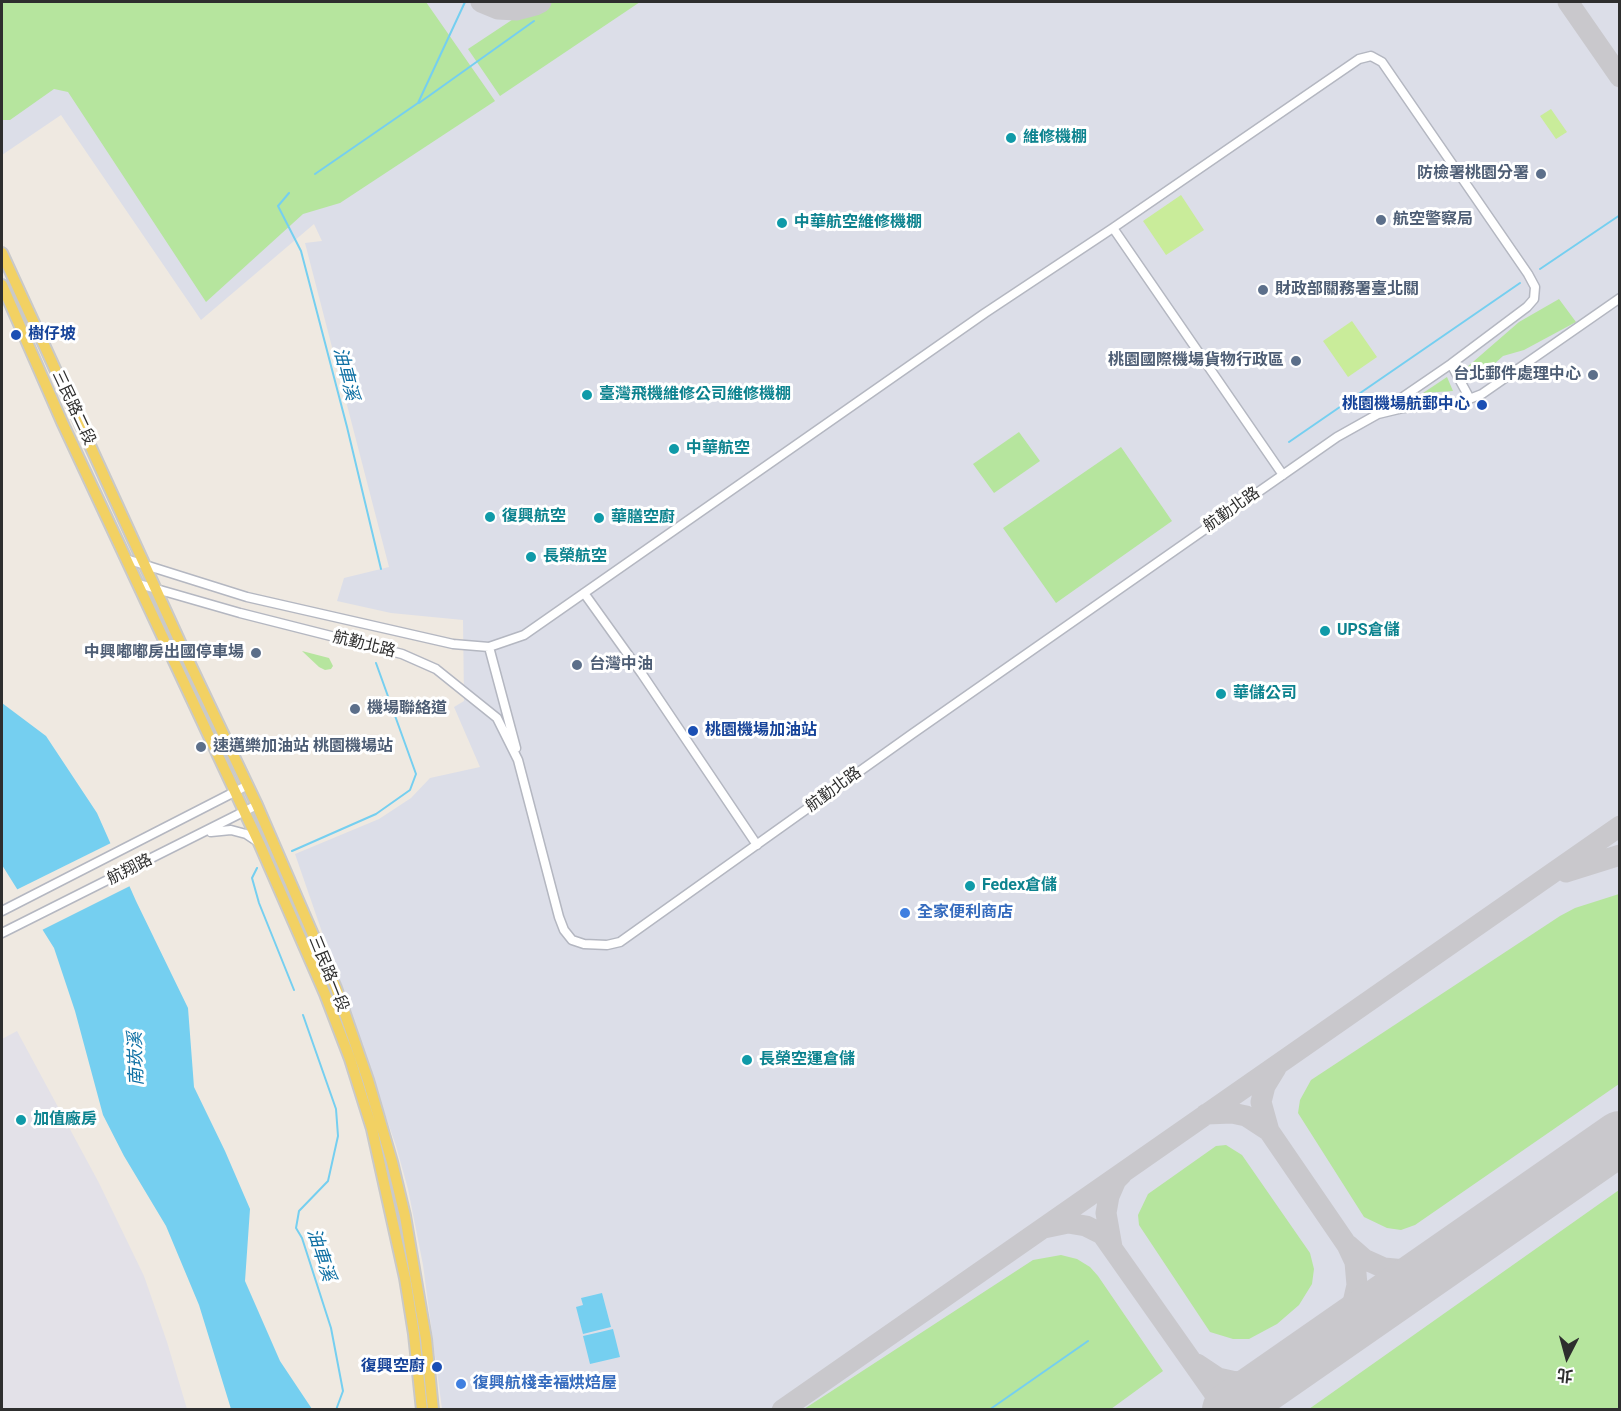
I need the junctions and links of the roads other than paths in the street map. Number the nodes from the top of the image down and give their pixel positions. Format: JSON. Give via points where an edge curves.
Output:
{"nodes":[{"id":1,"x":1113,"y":228,"type":"junction"},
{"id":2,"x":2,"y":253,"type":"edge"},
{"id":3,"x":2,"y":285,"type":"edge"},
{"id":4,"x":1620,"y":298,"type":"edge"},
{"id":5,"x":1451,"y":364,"type":"junction"},
{"id":6,"x":1470,"y":399,"type":"junction"},
{"id":7,"x":1378,"y":414,"type":"junction"},
{"id":8,"x":1283,"y":475,"type":"junction"},
{"id":9,"x":126,"y":558,"type":"junction"},
{"id":10,"x":144,"y":563,"type":"junction"},
{"id":11,"x":139,"y":584,"type":"junction"},
{"id":12,"x":156,"y":589,"type":"junction"},
{"id":13,"x":584,"y":593,"type":"junction"},
{"id":14,"x":489,"y":647,"type":"junction"},
{"id":15,"x":518,"y":760,"type":"junction"},
{"id":16,"x":248,"y":785,"type":"junction"},
{"id":17,"x":235,"y":791,"type":"junction"},
{"id":18,"x":257,"y":805,"type":"junction"},
{"id":19,"x":244,"y":811,"type":"junction"},
{"id":20,"x":199,"y":834,"type":"junction"},
{"id":21,"x":259,"y":843,"type":"junction"},
{"id":22,"x":757,"y":845,"type":"junction"},
{"id":23,"x":2,"y":911,"type":"edge"},
{"id":24,"x":2,"y":933,"type":"edge"},
{"id":25,"x":422,"y":1410,"type":"edge"},
{"id":26,"x":433,"y":1410,"type":"edge"}],
"edges":[{"from":1,"to":5,"type":"street","via":[[1359,59],[1371,56],[1382,62],[1535,287],[1534,298],[1527,307]]},
{"from":1,"to":8,"type":"street"},
{"from":1,"to":13,"type":"street"},
{"from":2,"to":10,"type":"main road","name":"三民路二段"},
{"from":3,"to":9,"type":"main road","name":"三民路二段"},
{"from":4,"to":6,"type":"street","name":"航勤北路"},
{"from":5,"to":6,"type":"street"},
{"from":5,"to":7,"type":"street"},
{"from":6,"to":7,"type":"street","name":"航勤北路"},
{"from":7,"to":8,"type":"street","name":"航勤北路"},
{"from":8,"to":22,"type":"street","name":"航勤北路"},
{"from":9,"to":10,"type":"street"},
{"from":9,"to":11,"type":"main road","name":"三民路二段"},
{"from":10,"to":12,"type":"main road","name":"三民路一段"},
{"from":10,"to":14,"type":"street","via":[[247,597],[453,644]]},
{"from":11,"to":12,"type":"street","name":"航勤北路"},
{"from":11,"to":17,"type":"main road","name":"三民路一段"},
{"from":12,"to":15,"type":"street","name":"航勤北路","via":[[402,654],[436,669],[496,718]]},
{"from":12,"to":16,"type":"main road","name":"三民路一段"},
{"from":13,"to":14,"type":"street","via":[[524,635]]},
{"from":13,"to":22,"type":"street"},
{"from":14,"to":15,"type":"street"},
{"from":15,"to":22,"type":"street","name":"航勤北路","via":[[559,917],[572,940],[607,945],[620,942]]},
{"from":16,"to":17,"type":"street","name":"航翔路"},
{"from":16,"to":18,"type":"main road","name":"三民路一段"},
{"from":17,"to":19,"type":"main road","name":"三民路一段"},
{"from":17,"to":23,"type":"street","name":"航翔路"},
{"from":18,"to":19,"type":"street","name":"航翔路"},
{"from":18,"to":26,"type":"main road","name":"三民路一段","via":[[336,988],[392,1162],[426,1339]]},
{"from":19,"to":20,"type":"street","name":"航翔路"},
{"from":19,"to":21,"type":"main road","name":"三民路一段"},
{"from":20,"to":21,"type":"street","via":[[231,830]]},
{"from":20,"to":24,"type":"street","name":"航翔路"},
{"from":21,"to":25,"type":"main road","name":"三民路一段","via":[[325,994],[372,1129],[405,1278]]}]}
